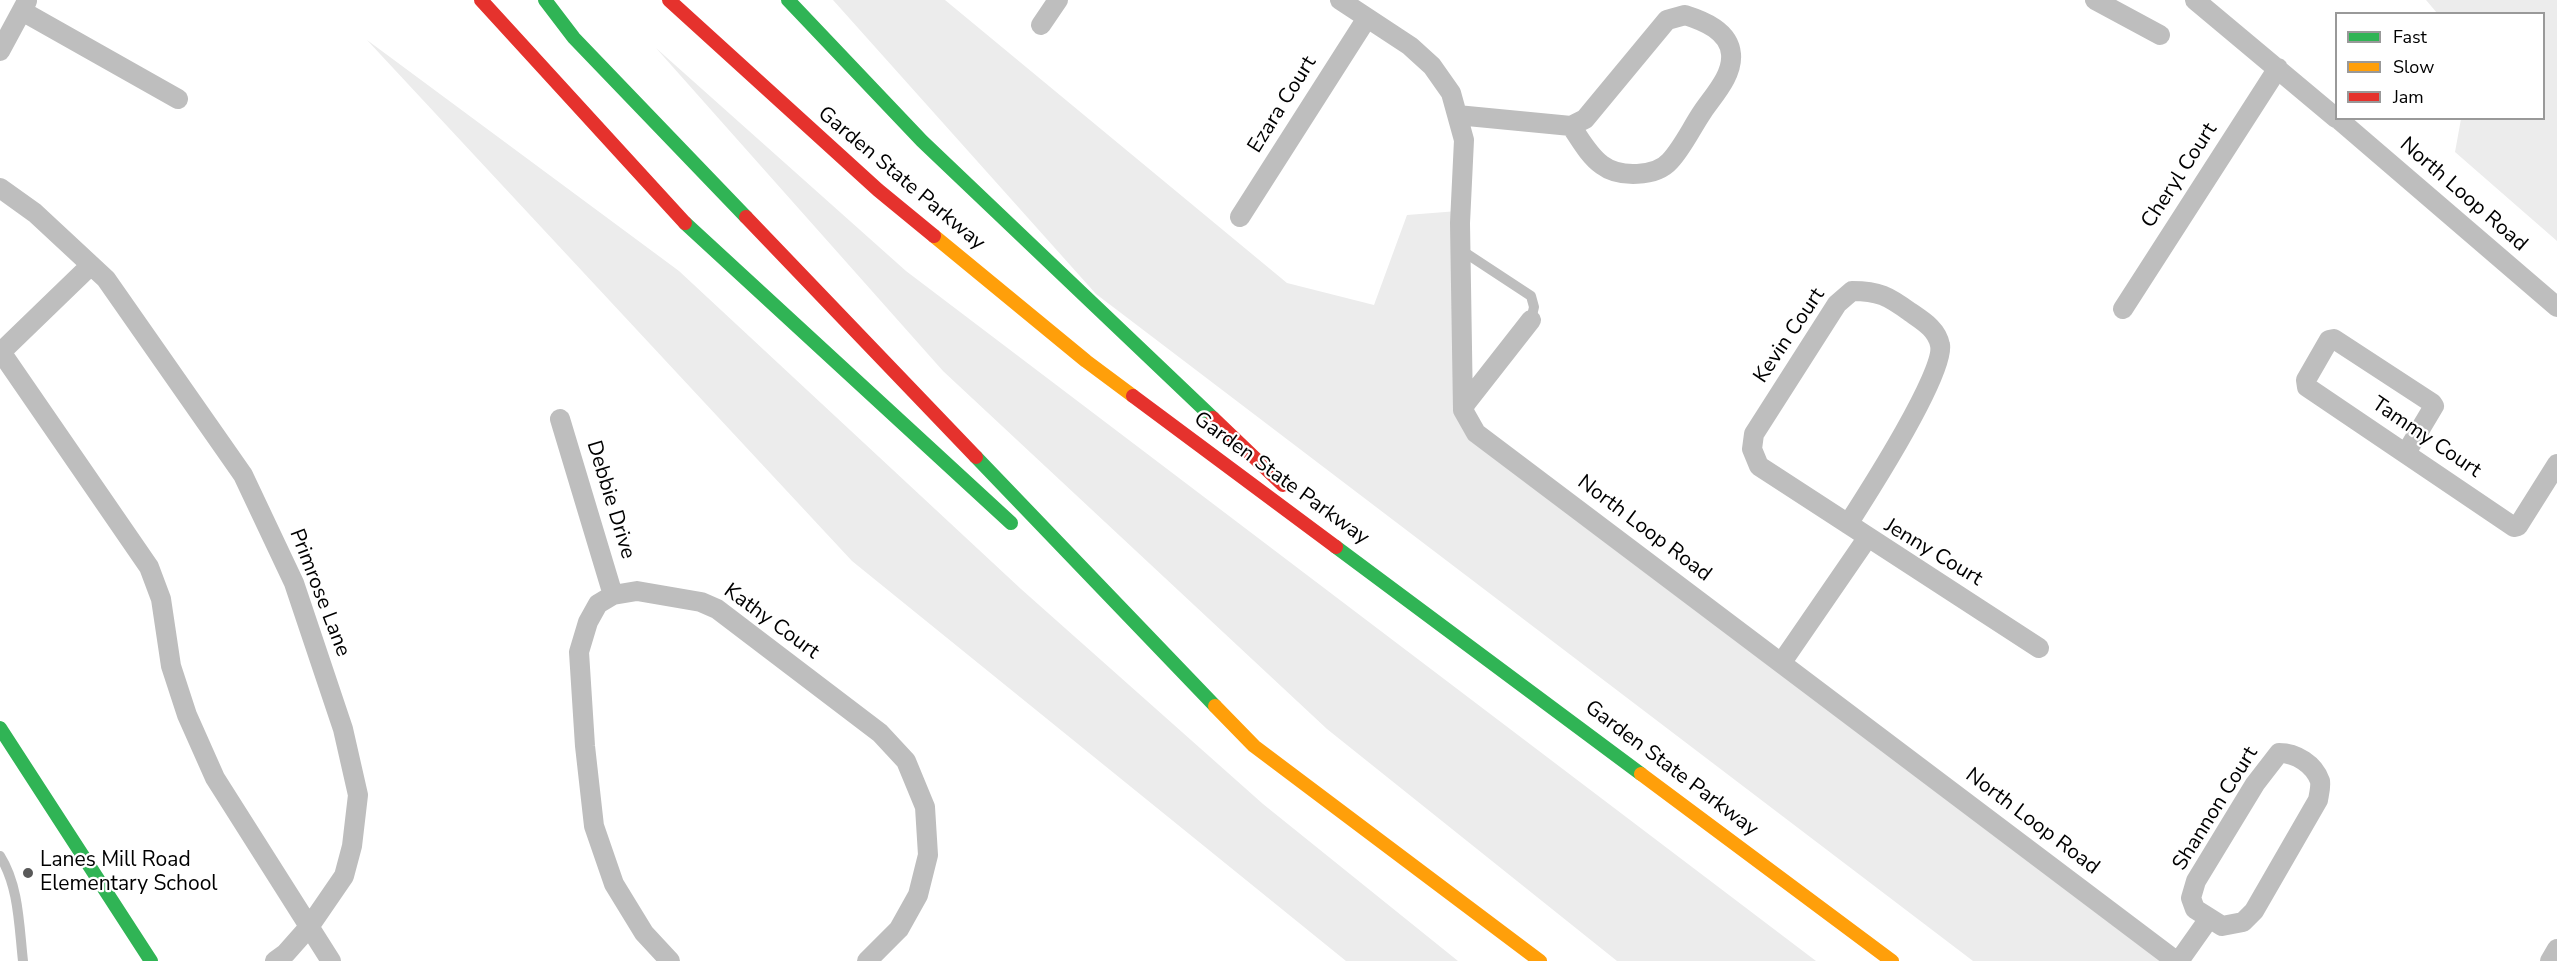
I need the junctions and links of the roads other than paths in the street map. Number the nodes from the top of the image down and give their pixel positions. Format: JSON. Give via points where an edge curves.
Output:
{"nodes":[{"id":1,"x":481,"y":0,"type":"edge"},
{"id":2,"x":545,"y":0,"type":"edge"},
{"id":3,"x":669,"y":0,"type":"edge"},
{"id":4,"x":788,"y":0,"type":"edge"},
{"id":5,"x":1058,"y":0,"type":"edge"},
{"id":6,"x":1340,"y":0,"type":"edge"},
{"id":7,"x":2095,"y":0,"type":"edge"},
{"id":8,"x":2195,"y":0,"type":"edge"},
{"id":9,"x":25,"y":6,"type":"edge"},
{"id":10,"x":1367,"y":18,"type":"junction"},
{"id":11,"x":1041,"y":25,"type":"dead end"},
{"id":12,"x":2160,"y":35,"type":"dead end"},
{"id":13,"x":0,"y":51,"type":"edge"},
{"id":14,"x":2278,"y":68,"type":"junction"},
{"id":15,"x":178,"y":99,"type":"dead end"},
{"id":16,"x":1457,"y":115,"type":"junction"},
{"id":17,"x":2335,"y":116,"type":"edge"},
{"id":18,"x":2339,"y":120,"type":"edge"},
{"id":19,"x":1570,"y":126,"type":"junction"},
{"id":20,"x":0,"y":188,"type":"edge"},
{"id":21,"x":1240,"y":217,"type":"dead end"},
{"id":22,"x":1461,"y":250,"type":"junction"},
{"id":23,"x":91,"y":265,"type":"junction"},
{"id":24,"x":2557,"y":308,"type":"edge"},
{"id":25,"x":2123,"y":309,"type":"dead end"},
{"id":26,"x":1531,"y":320,"type":"joint"},
{"id":27,"x":0,"y":352,"type":"edge"},
{"id":28,"x":1463,"y":410,"type":"junction"},
{"id":29,"x":560,"y":420,"type":"dead end"},
{"id":30,"x":2406,"y":453,"type":"junction"},
{"id":31,"x":2557,"y":464,"type":"edge"},
{"id":32,"x":1292,"y":493,"type":"dead end"},
{"id":33,"x":1309,"y":510,"type":"dead end"},
{"id":34,"x":1848,"y":524,"type":"junction"},
{"id":35,"x":1025,"y":535,"type":"dead end"},
{"id":36,"x":1868,"y":537,"type":"junction"},
{"id":37,"x":1387,"y":584,"type":"junction"},
{"id":38,"x":1086,"y":592,"type":"dead end"},
{"id":39,"x":613,"y":595,"type":"junction"},
{"id":40,"x":2039,"y":648,"type":"dead end"},
{"id":41,"x":1782,"y":662,"type":"junction"},
{"id":42,"x":0,"y":728,"type":"edge"},
{"id":43,"x":1254,"y":746,"type":"junction"},
{"id":44,"x":0,"y":856,"type":"edge"},
{"id":45,"x":2208,"y":920,"type":"junction"},
{"id":46,"x":309,"y":927,"type":"junction"},
{"id":47,"x":2557,"y":949,"type":"edge"},
{"id":48,"x":878,"y":957,"type":"edge"},
{"id":49,"x":23,"y":961,"type":"edge"},
{"id":50,"x":151,"y":961,"type":"edge"},
{"id":51,"x":275,"y":961,"type":"edge"},
{"id":52,"x":332,"y":961,"type":"edge"},
{"id":53,"x":670,"y":961,"type":"edge"},
{"id":54,"x":1540,"y":961,"type":"edge"},
{"id":55,"x":1892,"y":961,"type":"edge"},
{"id":56,"x":2178,"y":961,"type":"edge"},
{"id":57,"x":2550,"y":961,"type":"edge"}],
"edges":[{"from":1,"to":35,"type":"main road","via":[[682,220]]},
{"from":2,"to":43,"type":"main road","via":[[582,47]]},
{"from":3,"to":37,"type":"main road","name":"Garden State Parkway","via":[[878,190],[1077,354]]},
{"from":4,"to":32,"type":"main road","via":[[922,141]]},
{"from":5,"to":11,"type":"street"},
{"from":6,"to":10,"type":"street"},
{"from":7,"to":12,"type":"street"},
{"from":8,"to":14,"type":"street","name":"North Loop Road"},
{"from":9,"to":13,"type":"street"},
{"from":9,"to":15,"type":"street"},
{"from":10,"to":16,"type":"street","via":[[1410,46],[1432,66],[1451,93]]},
{"from":10,"to":21,"type":"street","name":"Ezara Court"},
{"from":14,"to":17,"type":"street","name":"North Loop Road"},
{"from":14,"to":25,"type":"street","name":"Cheryl Court"},
{"from":16,"to":19,"type":"street"},
{"from":16,"to":22,"type":"street","via":[[1464,140]]},
{"from":18,"to":24,"type":"street","name":"North Loop Road"},
{"from":19,"to":19,"type":"street","via":[[1585,119],[1667,20],[1685,15],[1723,34],[1731,54],[1728,74],[1669,162],[1653,172],[1634,175],[1604,167]]},
{"from":20,"to":23,"type":"street","name":"Primrose Lane","via":[[35,213]]},
{"from":22,"to":26,"type":"lane","via":[[1531,296]]},
{"from":22,"to":28,"type":"street"},
{"from":23,"to":27,"type":"street"},
{"from":23,"to":46,"type":"street","name":"Primrose Lane","via":[[106,279],[243,475],[294,583],[343,729],[358,795],[352,846],[344,876]]},
{"from":26,"to":28,"type":"street"},
{"from":27,"to":46,"type":"street","via":[[149,567],[161,599],[171,666],[187,715],[215,778]]},
{"from":28,"to":41,"type":"street","name":"North Loop Road","via":[[1476,433]]},
{"from":29,"to":39,"type":"street","name":"Debbie Drive"},
{"from":30,"to":30,"type":"street","name":"Tammy Court","via":[[2307,387],[2306,380],[2329,339],[2432,403],[2434,406]]},
{"from":30,"to":31,"type":"street","name":"Tammy Court","via":[[2514,527]]},
{"from":33,"to":37,"type":"main road"},
{"from":34,"to":34,"type":"street","name":"Kevin Court","via":[[1911,421],[1938,362],[1941,346],[1932,327],[1887,296],[1872,291],[1852,291],[1837,304],[1754,434],[1752,449],[1759,466]]},
{"from":34,"to":36,"type":"street","name":"Kevin Court"},
{"from":36,"to":40,"type":"street","name":"Jenny Court"},
{"from":36,"to":41,"type":"street","name":"Jenny Court"},
{"from":37,"to":55,"type":"main road","name":"Garden State Parkway"},
{"from":38,"to":43,"type":"main road"},
{"from":39,"to":48,"type":"street","name":"Kathy Court","via":[[637,591],[701,602],[717,609],[880,733],[906,761],[925,807],[928,855],[918,895]]},
{"from":39,"to":53,"type":"street","via":[[598,604],[579,652],[594,826],[614,884],[644,933]]},
{"from":41,"to":56,"type":"street","name":"North Loop Road"},
{"from":42,"to":50,"type":"main road"},
{"from":43,"to":54,"type":"main road"},
{"from":44,"to":49,"type":"lane","via":[[14,889]]},
{"from":45,"to":45,"type":"street","name":"Shannon Court","via":[[2194,909],[2191,898],[2196,881],[2255,784],[2279,753],[2292,753],[2312,768],[2321,783],[2318,800],[2254,911],[2243,922],[2222,926]]},
{"from":45,"to":56,"type":"street"},
{"from":46,"to":51,"type":"street","name":"Primrose Lane"},
{"from":46,"to":52,"type":"street"},
{"from":47,"to":57,"type":"street"}]}
